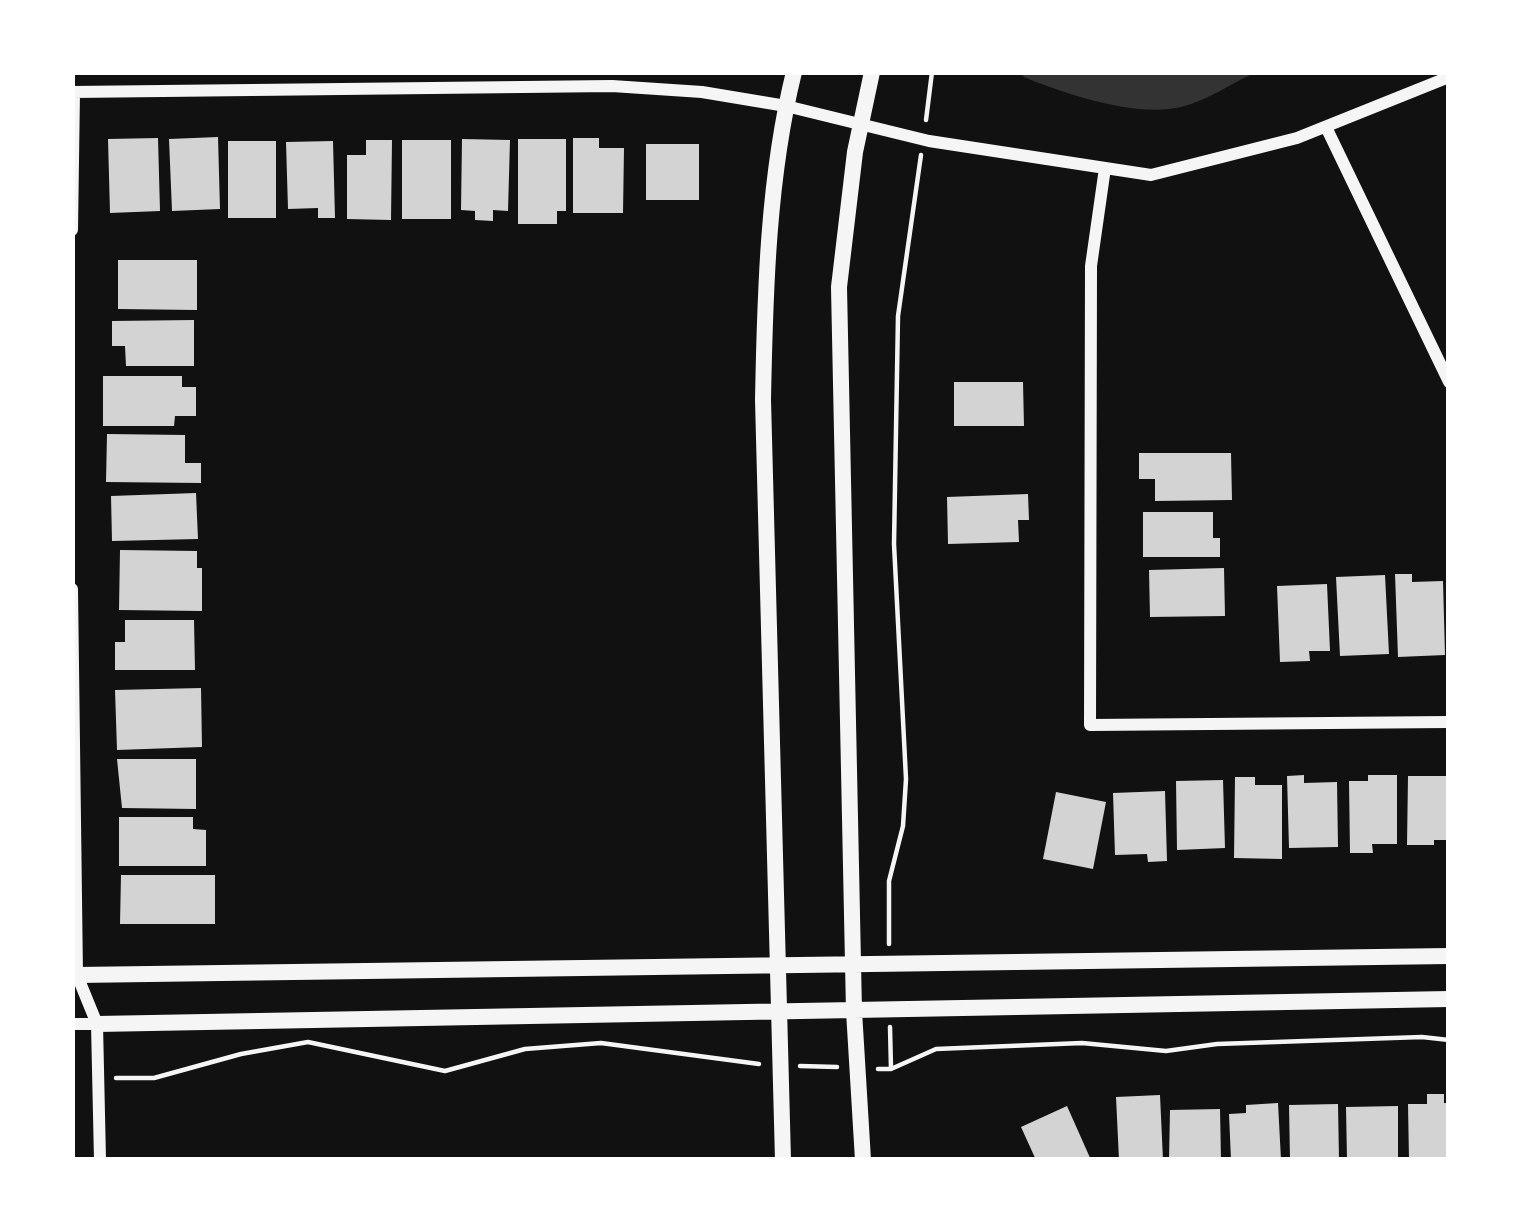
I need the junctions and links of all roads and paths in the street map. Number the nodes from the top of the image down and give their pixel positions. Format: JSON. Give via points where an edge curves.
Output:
{"nodes":[{"id":1,"x":794,"y":72,"type":"edge"},
{"id":2,"x":872,"y":72,"type":"edge"},
{"id":3,"x":932,"y":72,"type":"edge"},
{"id":4,"x":1449,"y":77,"type":"edge"},
{"id":5,"x":73,"y":92,"type":"edge"},
{"id":6,"x":786,"y":106,"type":"junction"},
{"id":7,"x":861,"y":123,"type":"junction"},
{"id":8,"x":1326,"y":127,"type":"junction"},
{"id":9,"x":923,"y":139,"type":"junction"},
{"id":10,"x":1105,"y":168,"type":"junction"},
{"id":11,"x":72,"y":230,"type":"edge"},
{"id":12,"x":1448,"y":383,"type":"edge"},
{"id":13,"x":72,"y":589,"type":"edge"},
{"id":14,"x":1449,"y":722,"type":"edge"},
{"id":15,"x":73,"y":761,"type":"edge"},
{"id":16,"x":1449,"y":956,"type":"edge"},
{"id":17,"x":890,"y":962,"type":"junction"},
{"id":18,"x":853,"y":963,"type":"junction"},
{"id":19,"x":776,"y":964,"type":"junction"},
{"id":20,"x":77,"y":975,"type":"junction"},
{"id":21,"x":1449,"y":999,"type":"edge"},
{"id":22,"x":890,"y":1010,"type":"junction"},
{"id":23,"x":854,"y":1011,"type":"junction"},
{"id":24,"x":776,"y":1014,"type":"junction"},
{"id":25,"x":72,"y":1024,"type":"edge"},
{"id":26,"x":98,"y":1024,"type":"junction"},
{"id":27,"x":1449,"y":1040,"type":"edge"},
{"id":28,"x":936,"y":1049,"type":"dead end"},
{"id":29,"x":736,"y":1063,"type":"dead end"},
{"id":30,"x":891,"y":1069,"type":"dead end"},
{"id":31,"x":98,"y":1078,"type":"junction"},
{"id":32,"x":100,"y":1160,"type":"edge"},
{"id":33,"x":783,"y":1160,"type":"edge"},
{"id":34,"x":863,"y":1160,"type":"edge"}],
"edges":[{"from":1,"to":6,"type":"street"},
{"from":2,"to":7,"type":"street"},
{"from":3,"to":9,"type":"path"},
{"from":4,"to":8,"type":"street"},
{"from":5,"to":6,"type":"street","via":[[612,86]]},
{"from":5,"to":11,"type":"street"},
{"from":6,"to":7,"type":"street"},
{"from":6,"to":19,"type":"street","via":[[765,297],[763,400]]},
{"from":7,"to":9,"type":"street"},
{"from":7,"to":18,"type":"street","via":[[839,287]]},
{"from":8,"to":10,"type":"street","via":[[1151,176]]},
{"from":8,"to":12,"type":"street"},
{"from":9,"to":10,"type":"street"},
{"from":9,"to":17,"type":"path","via":[[898,316],[894,544],[906,779],[889,881]]},
{"from":10,"to":14,"type":"street","via":[[1091,266],[1090,725]]},
{"from":13,"to":15,"type":"street"},
{"from":15,"to":20,"type":"street"},
{"from":16,"to":17,"type":"street"},
{"from":17,"to":18,"type":"street"},
{"from":18,"to":19,"type":"street"},
{"from":18,"to":23,"type":"street"},
{"from":19,"to":20,"type":"street"},
{"from":19,"to":24,"type":"street"},
{"from":20,"to":26,"type":"street"},
{"from":21,"to":22,"type":"street"},
{"from":22,"to":23,"type":"street"},
{"from":22,"to":30,"type":"path"},
{"from":23,"to":24,"type":"street"},
{"from":23,"to":34,"type":"street"},
{"from":24,"to":26,"type":"street"},
{"from":24,"to":33,"type":"street"},
{"from":25,"to":26,"type":"street"},
{"from":26,"to":31,"type":"street"},
{"from":27,"to":28,"type":"path","via":[[1166,1051],[1082,1043]]},
{"from":29,"to":31,"type":"path","via":[[601,1043],[525,1049],[446,1071],[308,1042],[154,1078]]},
{"from":31,"to":32,"type":"street"}]}
